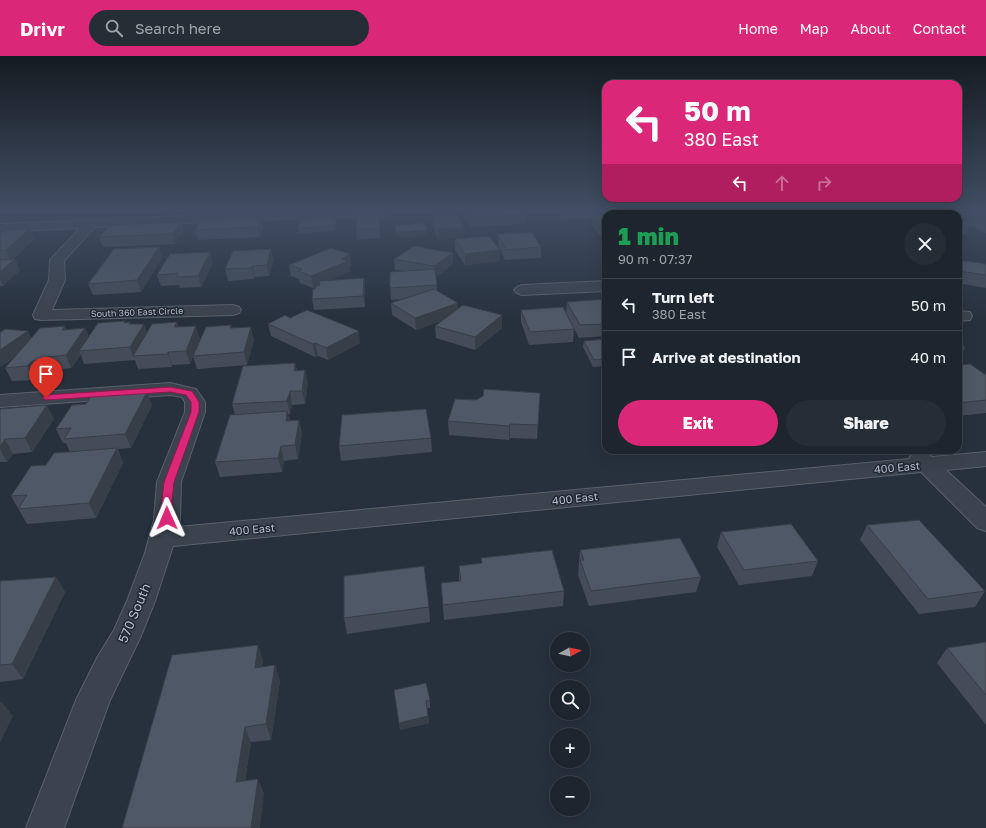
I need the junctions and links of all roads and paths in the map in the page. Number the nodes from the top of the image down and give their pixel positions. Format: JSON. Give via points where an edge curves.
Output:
{"nodes":[{"id":1,"x":70,"y":246,"type":"edge"},
{"id":2,"x":602,"y":286,"type":"edge"},
{"id":3,"x":522,"y":290,"type":"dead end"},
{"id":4,"x":232,"y":310,"type":"dead end"},
{"id":5,"x":0,"y":401,"type":"edge"},
{"id":6,"x":919,"y":457,"type":"edge"},
{"id":7,"x":986,"y":459,"type":"edge"},
{"id":8,"x":986,"y":522,"type":"edge"},
{"id":9,"x":163,"y":538,"type":"junction"},
{"id":10,"x":45,"y":828,"type":"edge"}],
"edges":[{"from":1,"to":4,"type":"street","name":"South 360 East Circle","via":[[57,260],[57,280],[41,315]]},
{"from":2,"to":3,"type":"street"},
{"from":5,"to":9,"type":"street","name":"570 South","via":[[170,390],[189,393],[195,402],[195,412],[169,482],[167,520]]},
{"from":6,"to":7,"type":"street","name":"400 East"},
{"from":6,"to":8,"type":"street"},
{"from":6,"to":9,"type":"street","name":"400 East"},
{"from":9,"to":10,"type":"street","name":"570 South","via":[[126,636],[93,700]]}]}
